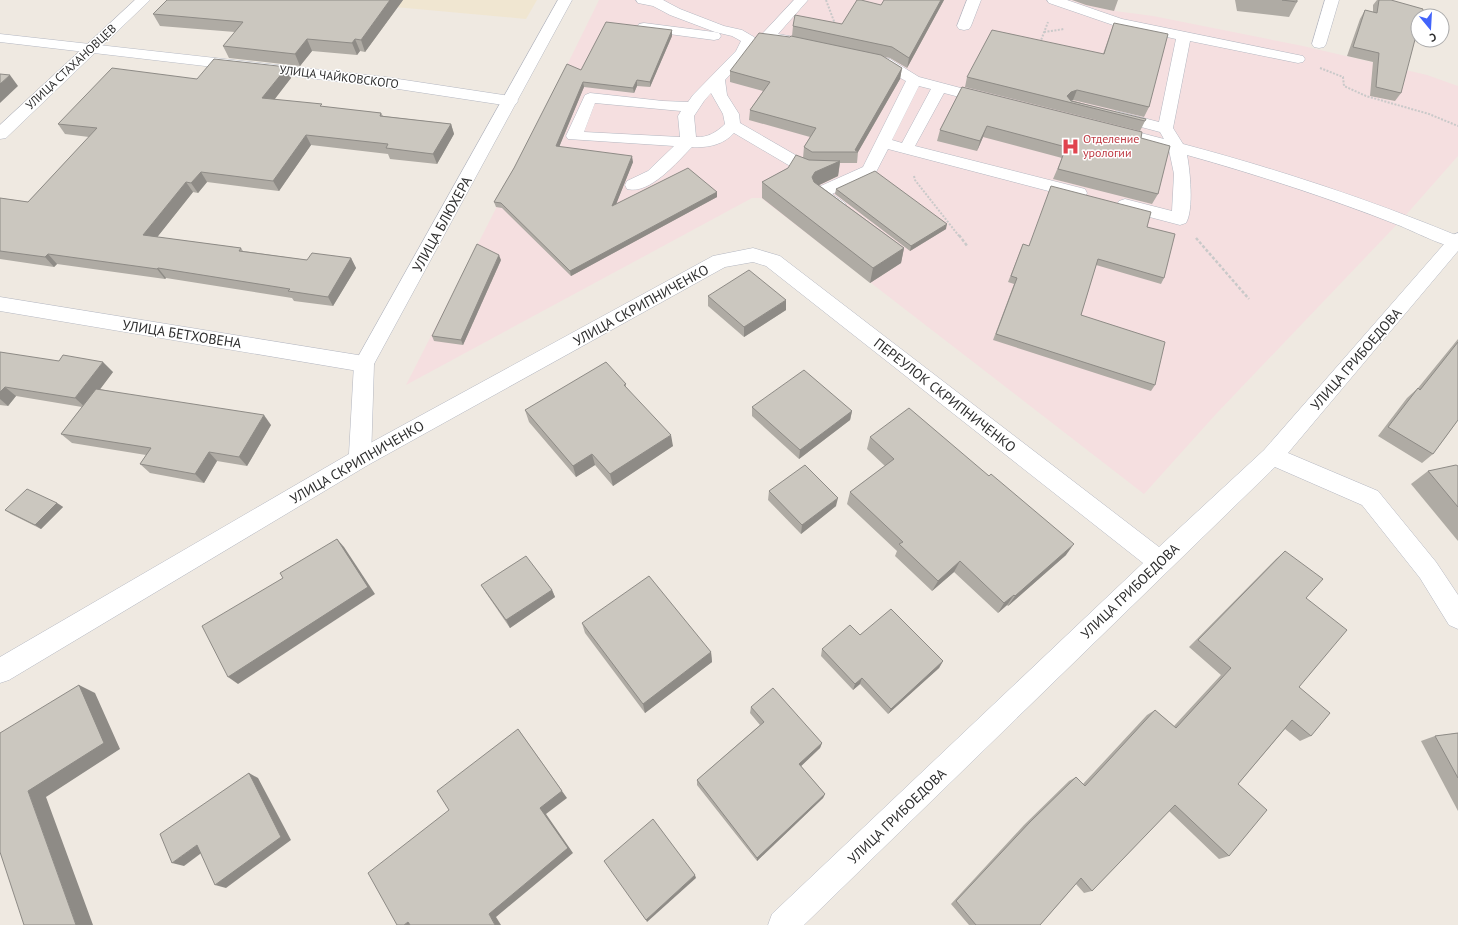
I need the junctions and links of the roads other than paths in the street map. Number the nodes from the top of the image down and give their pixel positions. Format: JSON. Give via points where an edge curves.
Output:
{"nodes":[{"id":1,"x":143,"y":0,"type":"edge"},
{"id":2,"x":565,"y":0,"type":"edge"},
{"id":3,"x":643,"y":0,"type":"edge"},
{"id":4,"x":801,"y":0,"type":"edge"},
{"id":5,"x":974,"y":0,"type":"edge"},
{"id":6,"x":1056,"y":0,"type":"edge"},
{"id":7,"x":1332,"y":0,"type":"edge"},
{"id":8,"x":629,"y":25,"type":"edge"},
{"id":9,"x":964,"y":26,"type":"dead end"},
{"id":10,"x":768,"y":36,"type":"junction"},
{"id":11,"x":1184,"y":36,"type":"junction"},
{"id":12,"x":0,"y":38,"type":"edge"},
{"id":13,"x":749,"y":40,"type":"junction"},
{"id":14,"x":1319,"y":44,"type":"dead end"},
{"id":15,"x":812,"y":45,"type":"edge"},
{"id":16,"x":92,"y":48,"type":"junction"},
{"id":17,"x":856,"y":54,"type":"edge"},
{"id":18,"x":1298,"y":59,"type":"road end"},
{"id":19,"x":885,"y":62,"type":"junction"},
{"id":20,"x":717,"y":79,"type":"junction"},
{"id":21,"x":914,"y":80,"type":"junction"},
{"id":22,"x":994,"y":87,"type":"edge"},
{"id":23,"x":939,"y":88,"type":"junction"},
{"id":24,"x":510,"y":101,"type":"junction"},
{"id":25,"x":1000,"y":103,"type":"edge"},
{"id":26,"x":691,"y":107,"type":"junction"},
{"id":27,"x":733,"y":125,"type":"junction"},
{"id":28,"x":1165,"y":128,"type":"junction"},
{"id":29,"x":0,"y":134,"type":"edge"},
{"id":30,"x":688,"y":142,"type":"junction"},
{"id":31,"x":883,"y":143,"type":"junction"},
{"id":32,"x":1176,"y":146,"type":"junction"},
{"id":33,"x":906,"y":149,"type":"junction"},
{"id":34,"x":808,"y":169,"type":"junction"},
{"id":35,"x":869,"y":170,"type":"junction"},
{"id":36,"x":633,"y":185,"type":"dead end"},
{"id":37,"x":820,"y":192,"type":"junction"},
{"id":38,"x":1096,"y":198,"type":"edge"},
{"id":39,"x":1111,"y":202,"type":"edge"},
{"id":40,"x":852,"y":216,"type":"edge"},
{"id":41,"x":1457,"y":241,"type":"edge"},
{"id":42,"x":720,"y":262,"type":"joint"},
{"id":43,"x":0,"y":304,"type":"edge"},
{"id":44,"x":364,"y":364,"type":"junction"},
{"id":45,"x":1272,"y":456,"type":"junction"},
{"id":46,"x":360,"y":459,"type":"junction"},
{"id":47,"x":1160,"y":562,"type":"junction"},
{"id":48,"x":1458,"y":617,"type":"edge"},
{"id":49,"x":0,"y":671,"type":"edge"},
{"id":50,"x":783,"y":925,"type":"edge"}],
"edges":[{"from":1,"to":16,"type":"street","name":"УЛИЦА СТАХАНОВЦЕВ"},
{"from":2,"to":24,"type":"street","name":"УЛИЦА БЛЮХЕРА"},
{"from":3,"to":13,"type":"lane","via":[[657,2],[675,12],[737,33]]},
{"from":4,"to":10,"type":"lane"},
{"from":5,"to":9,"type":"lane"},
{"from":6,"to":11,"type":"lane","via":[[1118,22]]},
{"from":7,"to":14,"type":"street"},
{"from":8,"to":13,"type":"lane"},
{"from":10,"to":13,"type":"lane"},
{"from":10,"to":15,"type":"lane"},
{"from":11,"to":18,"type":"lane"},
{"from":11,"to":28,"type":"lane"},
{"from":12,"to":16,"type":"street","name":"УЛИЦА ЧАЙКОВСКОГО"},
{"from":13,"to":20,"type":"lane","via":[[742,53]]},
{"from":16,"to":24,"type":"street","name":"УЛИЦА ЧАЙКОВСКОГО","via":[[385,82]]},
{"from":16,"to":29,"type":"street","name":"УЛИЦА СТАХАНОВЦЕВ"},
{"from":17,"to":19,"type":"lane"},
{"from":19,"to":21,"type":"lane"},
{"from":19,"to":22,"type":"lane"},
{"from":20,"to":26,"type":"lane"},
{"from":20,"to":27,"type":"lane","via":[[719,95],[732,114]]},
{"from":21,"to":23,"type":"lane"},
{"from":21,"to":31,"type":"lane"},
{"from":23,"to":25,"type":"lane"},
{"from":23,"to":33,"type":"lane"},
{"from":24,"to":44,"type":"street","name":"УЛИЦА БЛЮХЕРА"},
{"from":26,"to":30,"type":"lane","via":[[686,116]]},
{"from":26,"to":30,"type":"lane","via":[[590,98],[574,136]]},
{"from":27,"to":30,"type":"lane","via":[[706,143]]},
{"from":27,"to":34,"type":"lane"},
{"from":28,"to":32,"type":"lane"},
{"from":28,"to":32,"type":"lane","via":[[1101,120]]},
{"from":30,"to":36,"type":"lane","via":[[654,175]]},
{"from":31,"to":33,"type":"lane"},
{"from":31,"to":35,"type":"lane"},
{"from":32,"to":39,"type":"lane","via":[[1183,192],[1180,219]]},
{"from":32,"to":41,"type":"lane","via":[[1334,194]]},
{"from":33,"to":38,"type":"lane"},
{"from":34,"to":35,"type":"lane"},
{"from":34,"to":37,"type":"lane"},
{"from":35,"to":37,"type":"lane"},
{"from":37,"to":40,"type":"lane"},
{"from":41,"to":45,"type":"street","name":"УЛИЦА ГРИБОЕДОВА"},
{"from":42,"to":46,"type":"street","name":"УЛИЦА СКРИПНИЧЕНКО"},
{"from":42,"to":47,"type":"street","name":"ПЕРЕУЛОК СКРИПНИЧЕНКО","via":[[753,255],[774,261]]},
{"from":43,"to":44,"type":"street","name":"УЛИЦА БЕТХОВЕНА"},
{"from":44,"to":46,"type":"street","name":"УЛИЦА БЛЮХЕРА"},
{"from":45,"to":47,"type":"street","name":"УЛИЦА ГРИБОЕДОВА"},
{"from":45,"to":48,"type":"street","via":[[1370,498],[1428,570]]},
{"from":46,"to":49,"type":"street","name":"УЛИЦА СКРИПНИЧЕНКО"},
{"from":47,"to":50,"type":"street","name":"УЛИЦА ГРИБОЕДОВА"}]}
